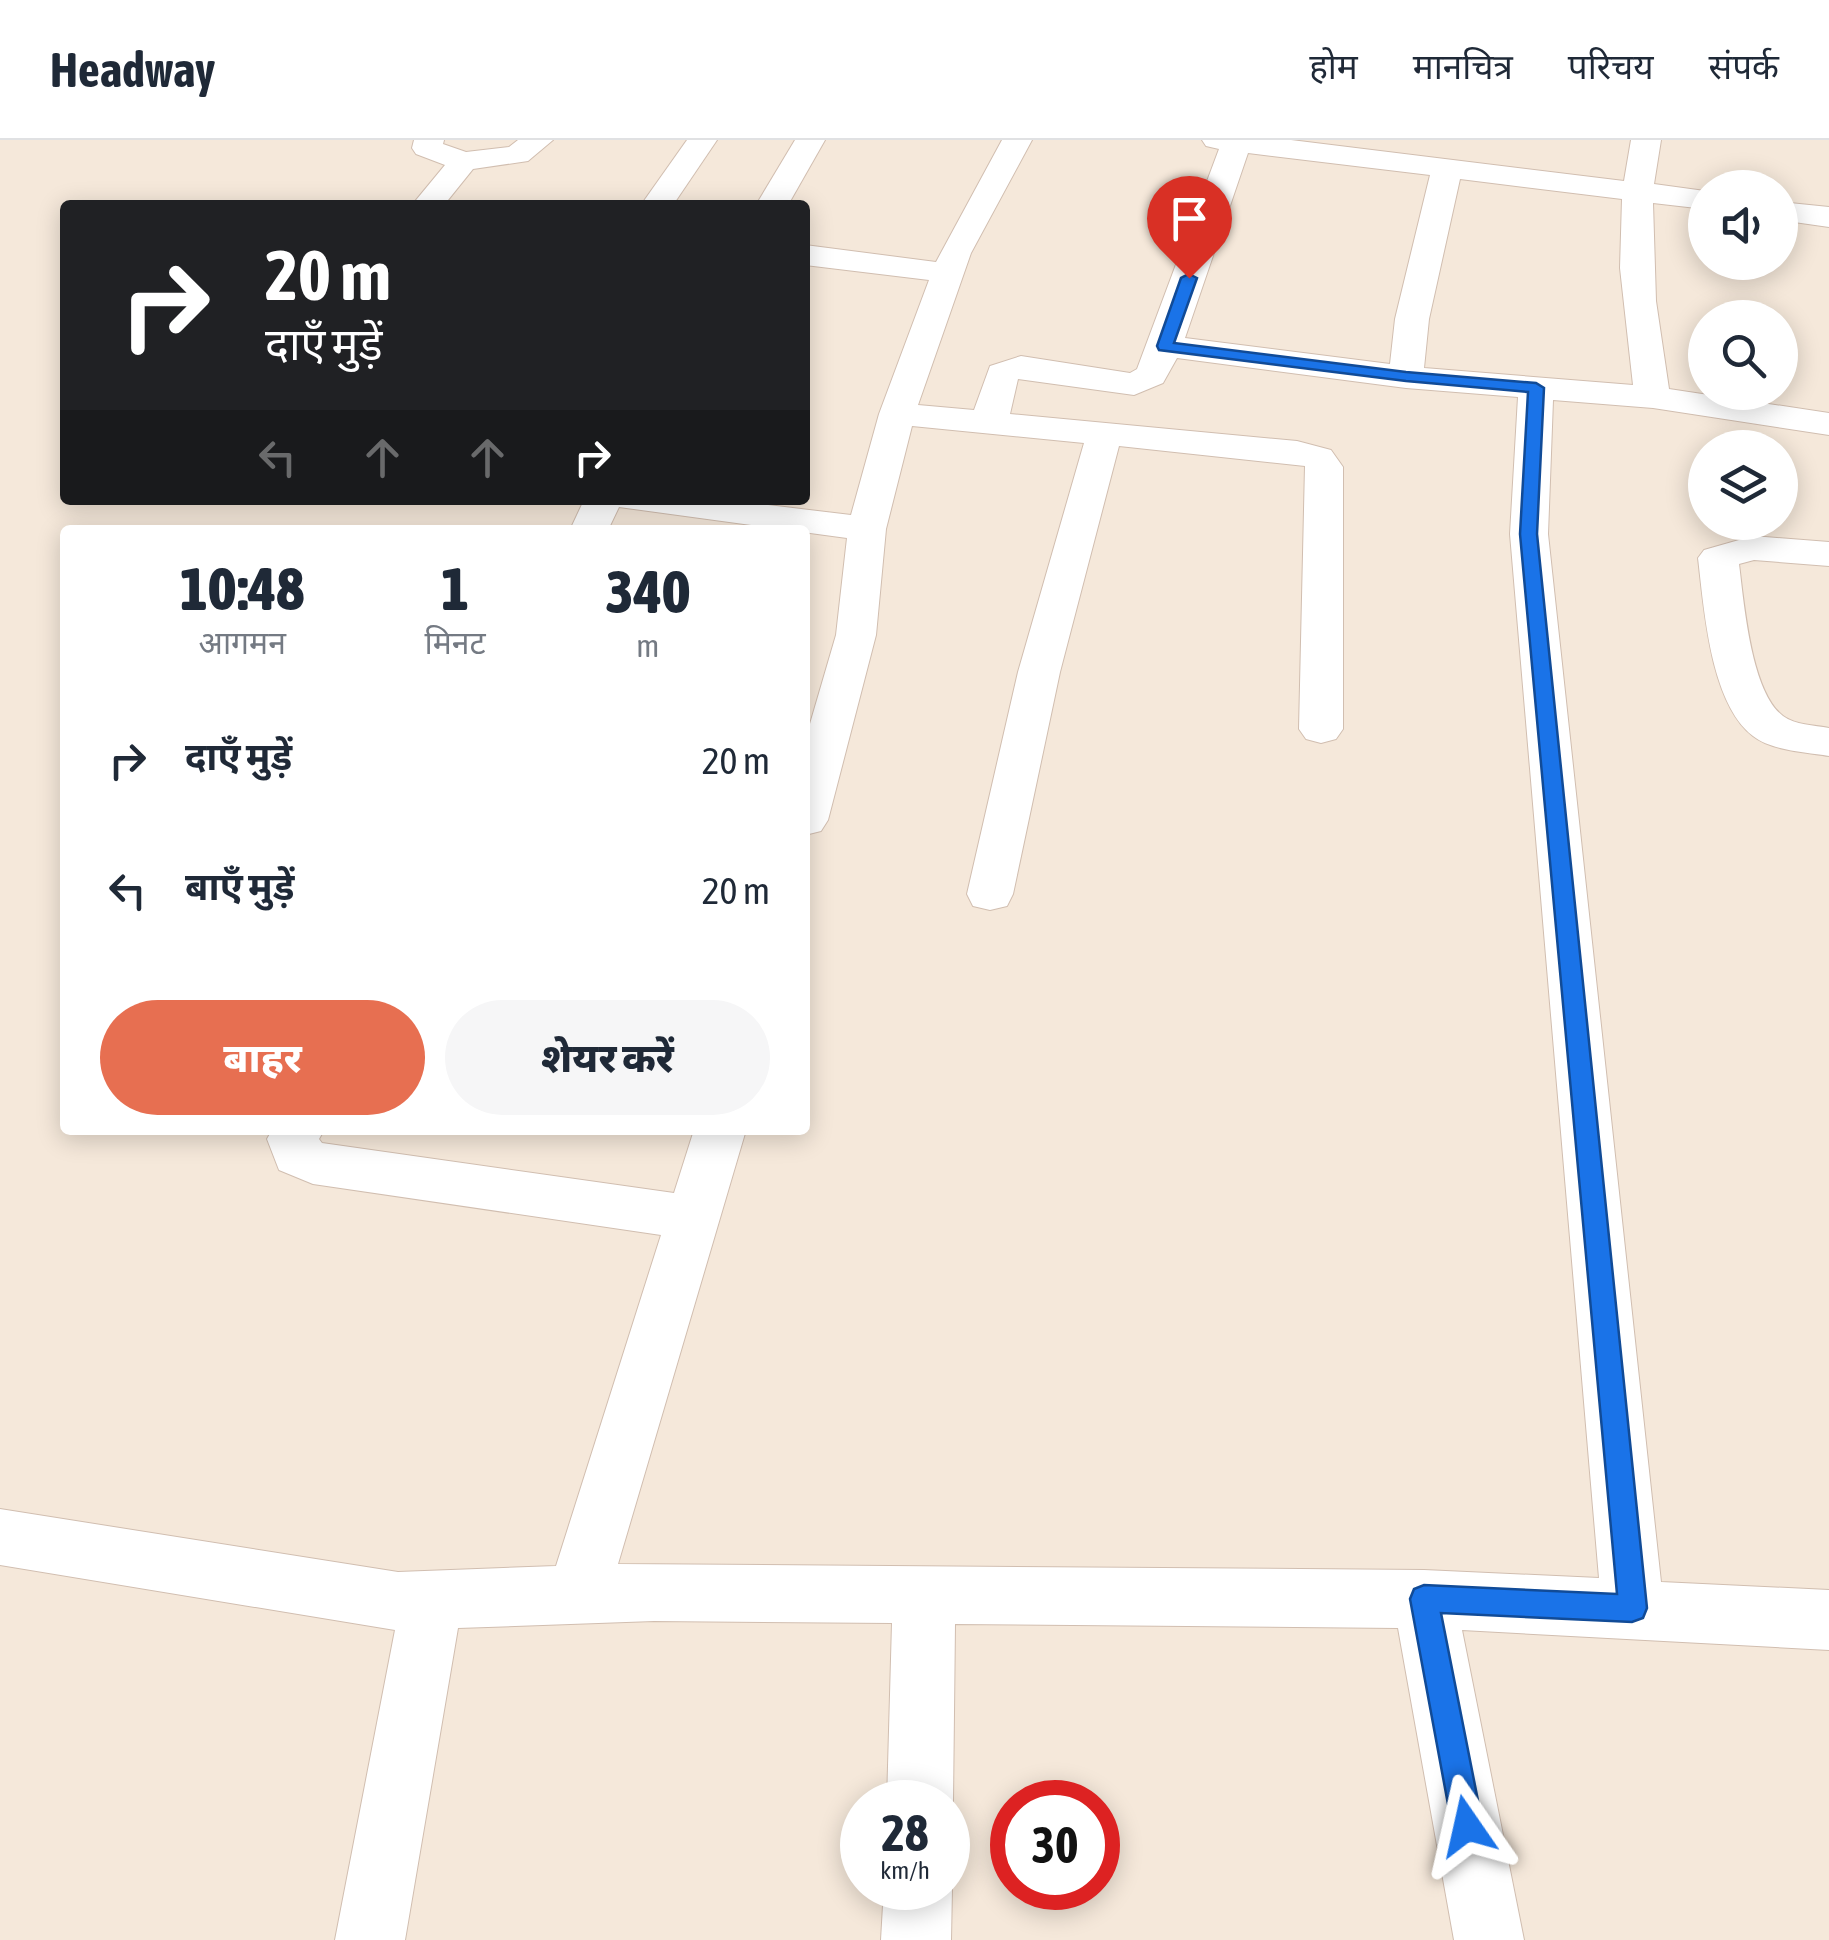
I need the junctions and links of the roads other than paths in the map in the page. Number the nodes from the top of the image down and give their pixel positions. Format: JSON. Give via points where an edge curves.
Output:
{"nodes":[{"id":1,"x":429,"y":140,"type":"edge"},
{"id":2,"x":538,"y":140,"type":"edge"},
{"id":3,"x":702,"y":140,"type":"edge"},
{"id":4,"x":1017,"y":140,"type":"edge"},
{"id":5,"x":1646,"y":140,"type":"edge"},
{"id":6,"x":1227,"y":141,"type":"edge"},
{"id":7,"x":798,"y":142,"type":"edge"},
{"id":8,"x":464,"y":161,"type":"junction"},
{"id":9,"x":1447,"y":168,"type":"junction"},
{"id":10,"x":1637,"y":190,"type":"junction"},
{"id":11,"x":1688,"y":198,"type":"edge"},
{"id":12,"x":432,"y":200,"type":"edge"},
{"id":13,"x":660,"y":200,"type":"edge"},
{"id":14,"x":774,"y":200,"type":"edge"},
{"id":15,"x":1798,"y":213,"type":"edge"},
{"id":16,"x":1829,"y":218,"type":"edge"},
{"id":17,"x":810,"y":256,"type":"edge"},
{"id":18,"x":948,"y":273,"type":"junction"},
{"id":19,"x":1165,"y":346,"type":"junction"},
{"id":20,"x":1406,"y":376,"type":"junction"},
{"id":21,"x":1536,"y":388,"type":"junction"},
{"id":22,"x":1653,"y":396,"type":"junction"},
{"id":23,"x":897,"y":414,"type":"junction"},
{"id":24,"x":990,"y":424,"type":"junction"},
{"id":25,"x":1829,"y":424,"type":"edge"},
{"id":26,"x":1104,"y":435,"type":"junction"},
{"id":27,"x":673,"y":505,"type":"edge"},
{"id":28,"x":867,"y":529,"type":"junction"},
{"id":29,"x":1829,"y":554,"type":"edge"},
{"id":30,"x":1322,"y":729,"type":"dead end"},
{"id":31,"x":1829,"y":742,"type":"edge"},
{"id":32,"x":810,"y":802,"type":"edge"},
{"id":33,"x":990,"y":894,"type":"dead end"},
{"id":34,"x":295,"y":1135,"type":"edge"},
{"id":35,"x":719,"y":1135,"type":"edge"},
{"id":36,"x":696,"y":1218,"type":"junction"},
{"id":37,"x":0,"y":1537,"type":"edge"},
{"id":38,"x":578,"y":1594,"type":"junction"},
{"id":39,"x":924,"y":1595,"type":"junction"},
{"id":40,"x":1424,"y":1599,"type":"junction"},
{"id":41,"x":432,"y":1600,"type":"junction"},
{"id":42,"x":1632,"y":1608,"type":"junction"},
{"id":43,"x":1829,"y":1620,"type":"edge"},
{"id":44,"x":920,"y":1780,"type":"edge"},
{"id":45,"x":917,"y":1910,"type":"edge"},
{"id":46,"x":370,"y":1940,"type":"edge"},
{"id":47,"x":916,"y":1940,"type":"edge"},
{"id":48,"x":1489,"y":1940,"type":"edge"}],
"edges":[{"from":1,"to":8,"type":"street","via":[[428,148]]},
{"from":2,"to":8,"type":"street","via":[[516,156]]},
{"from":3,"to":13,"type":"street"},
{"from":4,"to":18,"type":"street"},
{"from":5,"to":10,"type":"street"},
{"from":6,"to":9,"type":"street"},
{"from":6,"to":19,"type":"street"},
{"from":7,"to":14,"type":"street"},
{"from":8,"to":12,"type":"street"},
{"from":9,"to":10,"type":"street"},
{"from":9,"to":20,"type":"street","via":[[1412,319]]},
{"from":10,"to":11,"type":"street"},
{"from":10,"to":22,"type":"street","via":[[1636,299]]},
{"from":15,"to":16,"type":"street"},
{"from":17,"to":18,"type":"street"},
{"from":18,"to":23,"type":"street"},
{"from":19,"to":20,"type":"street"},
{"from":19,"to":24,"type":"street","via":[[1150,376],[1134,384],[1021,367],[1002,373]]},
{"from":20,"to":21,"type":"street"},
{"from":21,"to":22,"type":"street"},
{"from":21,"to":42,"type":"street","via":[[1528,534]]},
{"from":22,"to":25,"type":"street"},
{"from":23,"to":24,"type":"street"},
{"from":23,"to":28,"type":"street"},
{"from":24,"to":26,"type":"street"},
{"from":26,"to":30,"type":"street","via":[[1318,458],[1324,467]]},
{"from":26,"to":33,"type":"street","via":[[1039,672]]},
{"from":27,"to":28,"type":"street"},
{"from":28,"to":32,"type":"street","via":[[856,635]]},
{"from":29,"to":31,"type":"street","via":[[1754,548],[1718,558],[1726,627],[1752,712],[1770,728]]},
{"from":34,"to":36,"type":"street","via":[[298,1155],[313,1162]]},
{"from":35,"to":36,"type":"street"},
{"from":36,"to":38,"type":"street"},
{"from":37,"to":41,"type":"street","via":[[398,1601]]},
{"from":38,"to":39,"type":"street"},
{"from":38,"to":41,"type":"street"},
{"from":39,"to":40,"type":"street"},
{"from":39,"to":44,"type":"street"},
{"from":40,"to":42,"type":"street"},
{"from":40,"to":48,"type":"street"},
{"from":41,"to":46,"type":"street"},
{"from":42,"to":43,"type":"street"},
{"from":45,"to":47,"type":"street"}]}
